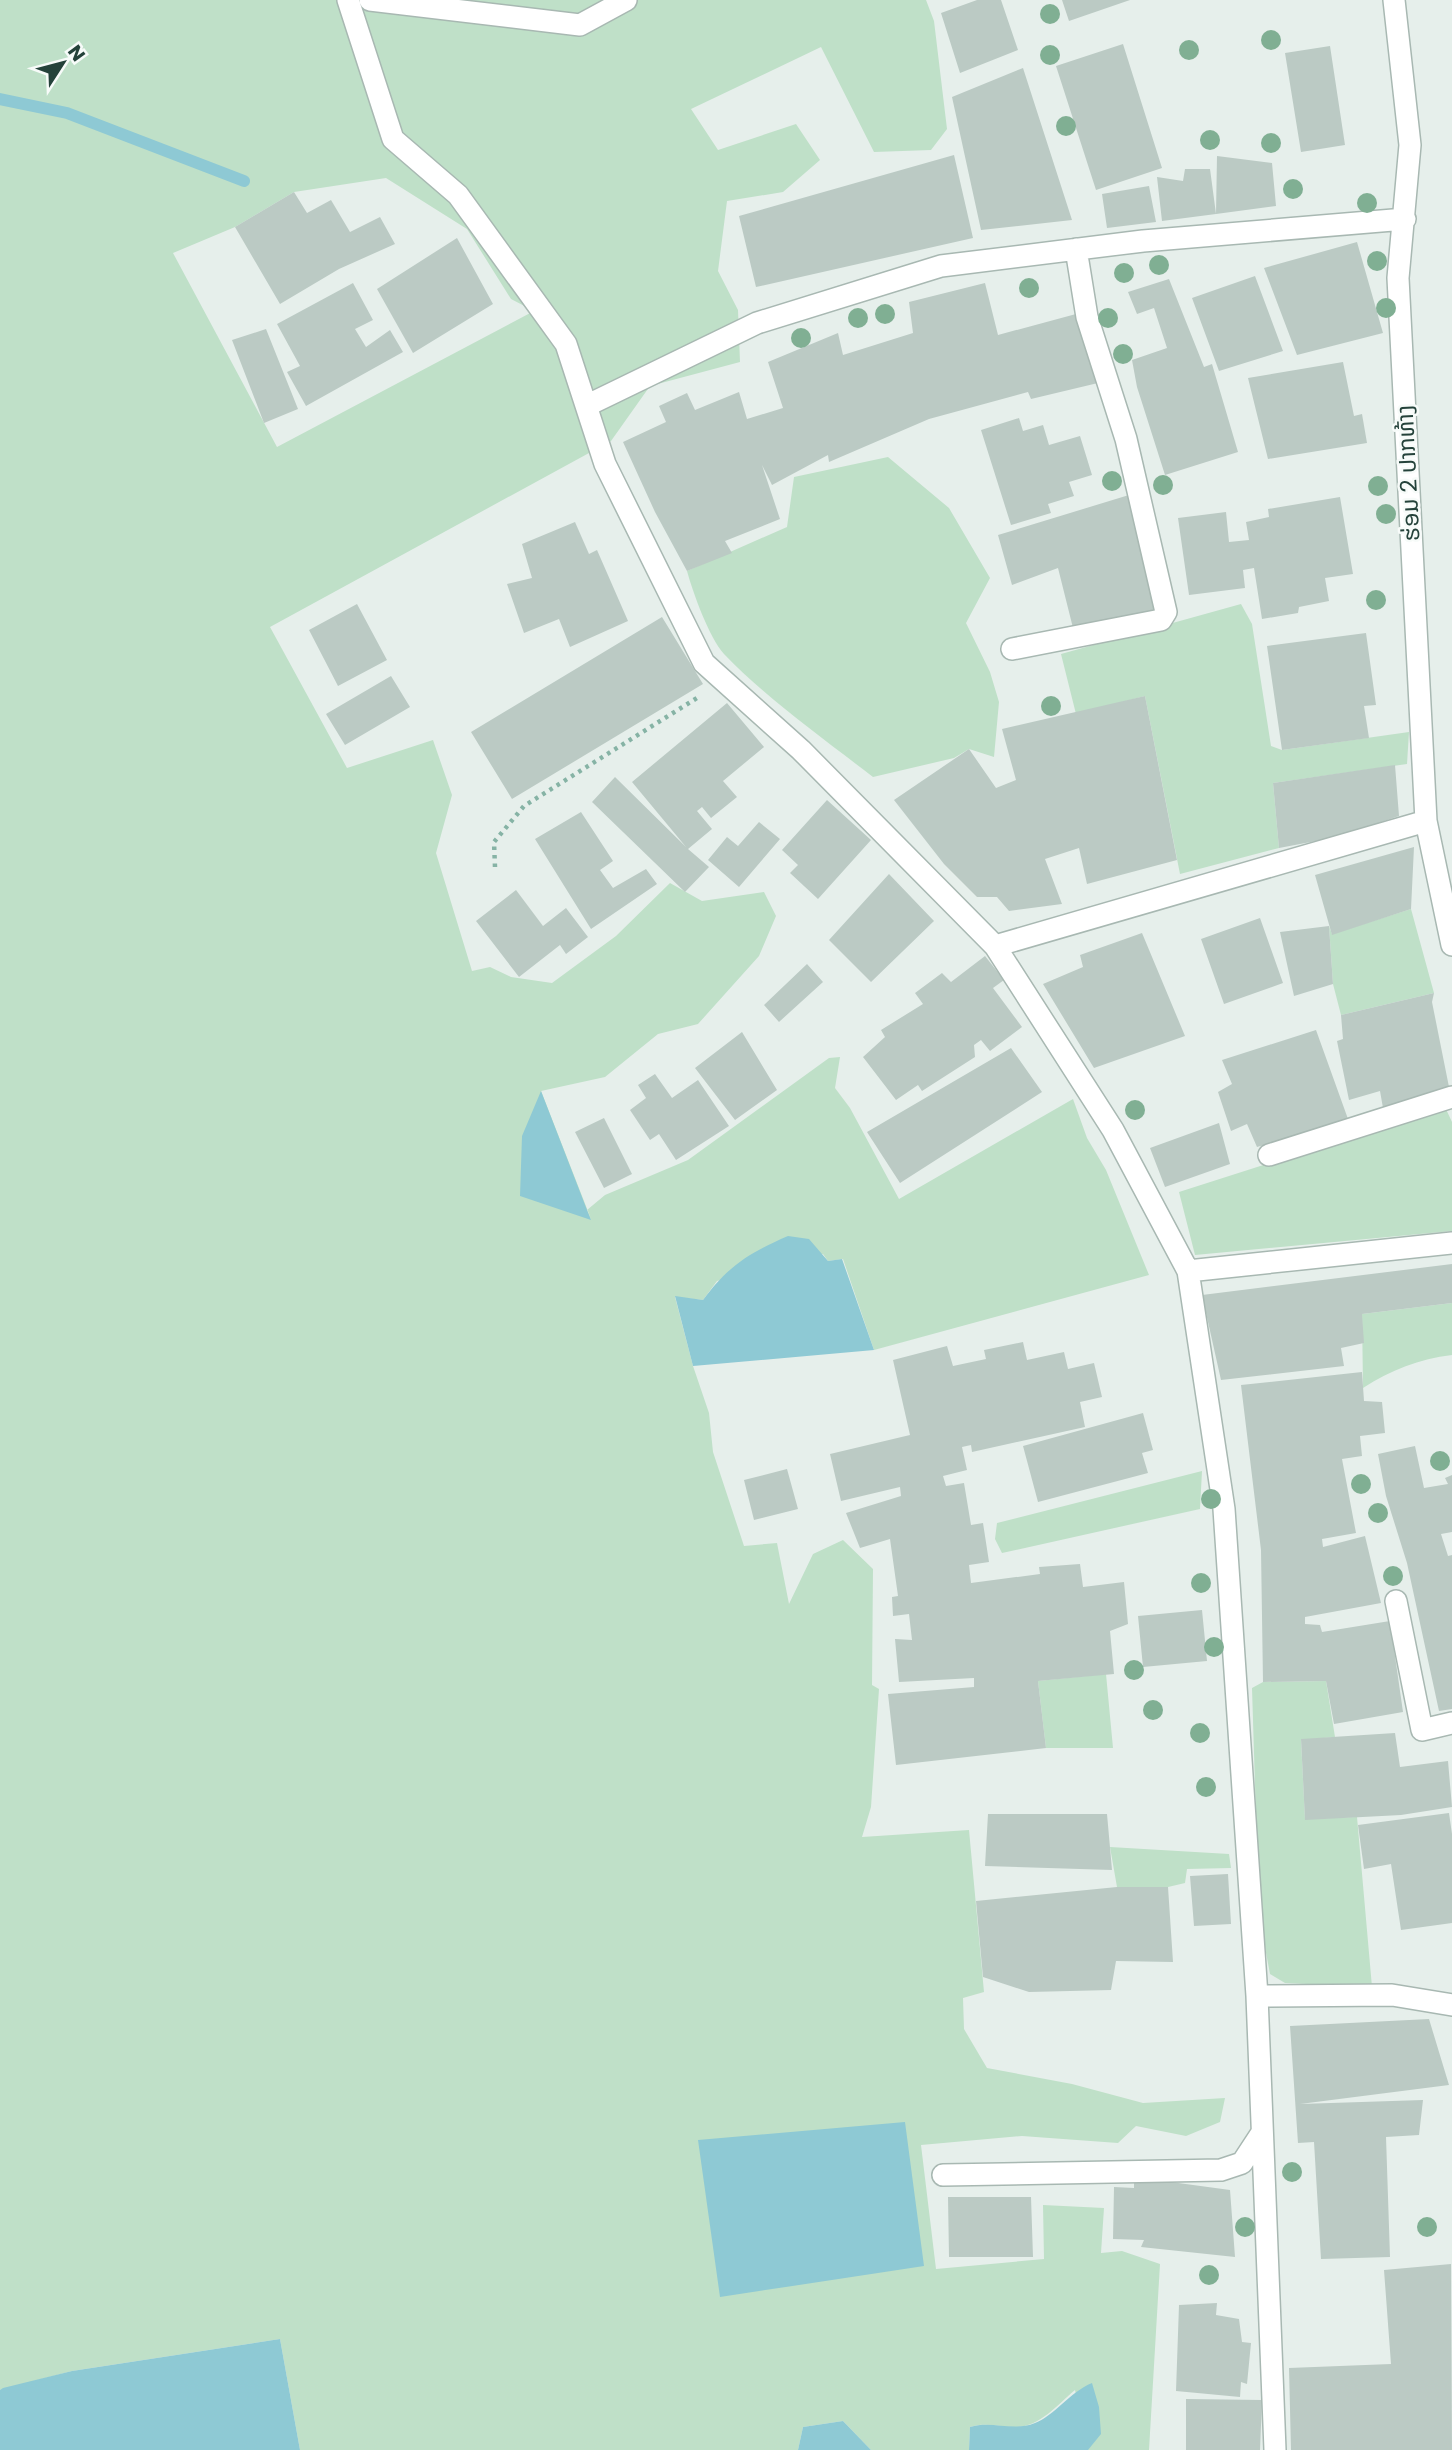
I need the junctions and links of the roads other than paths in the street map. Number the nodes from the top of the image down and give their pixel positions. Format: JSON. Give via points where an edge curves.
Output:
{"nodes":[{"id":1,"x":348,"y":0,"type":"edge"},
{"id":2,"x":370,"y":0,"type":"edge"},
{"id":3,"x":626,"y":0,"type":"edge"},
{"id":4,"x":1394,"y":0,"type":"edge"},
{"id":5,"x":1405,"y":219,"type":"junction"},
{"id":6,"x":1076,"y":249,"type":"junction"},
{"id":7,"x":588,"y":405,"type":"junction"},
{"id":8,"x":1012,"y":649,"type":"dead end"},
{"id":9,"x":1426,"y":821,"type":"junction"},
{"id":10,"x":1452,"y":945,"type":"edge"},
{"id":11,"x":995,"y":946,"type":"junction"},
{"id":12,"x":1452,"y":1097,"type":"edge"},
{"id":13,"x":1269,"y":1154,"type":"dead end"},
{"id":14,"x":1452,"y":1243,"type":"edge"},
{"id":15,"x":1188,"y":1271,"type":"junction"},
{"id":16,"x":1396,"y":1601,"type":"dead end"},
{"id":17,"x":1452,"y":1723,"type":"edge"},
{"id":18,"x":1257,"y":1996,"type":"junction"},
{"id":19,"x":1452,"y":2005,"type":"edge"},
{"id":20,"x":1261,"y":2134,"type":"junction"},
{"id":21,"x":943,"y":2175,"type":"dead end"},
{"id":22,"x":1275,"y":2450,"type":"edge"}],
"edges":[{"from":1,"to":7,"type":"street","via":[[393,139],[458,195],[566,344]]},
{"from":2,"to":3,"type":"street","via":[[580,25]]},
{"from":4,"to":5,"type":"street","name":"ຮ່ອມ 2 ປາກທ້າງ","via":[[1410,145]]},
{"from":5,"to":6,"type":"street"},
{"from":5,"to":9,"type":"street","name":"ຮ່ອມ 2 ປາກທ້າງ","via":[[1398,278]]},
{"from":6,"to":7,"type":"street","via":[[941,266],[757,323]]},
{"from":6,"to":8,"type":"street","via":[[1087,317],[1126,439],[1167,612],[1161,620]]},
{"from":7,"to":11,"type":"street","via":[[605,464],[704,663],[801,750]]},
{"from":9,"to":10,"type":"street","name":"ຮ່ອມ 2 ປາກທ້າງ"},
{"from":9,"to":11,"type":"street"},
{"from":11,"to":15,"type":"street","via":[[1113,1130]]},
{"from":12,"to":13,"type":"street"},
{"from":14,"to":15,"type":"street"},
{"from":15,"to":18,"type":"street","via":[[1224,1509]]},
{"from":16,"to":17,"type":"street","via":[[1422,1730]]},
{"from":18,"to":19,"type":"street","via":[[1392,1995]]},
{"from":18,"to":20,"type":"street"},
{"from":20,"to":21,"type":"street","via":[[1242,2164],[1221,2169]]},
{"from":20,"to":22,"type":"street"}]}
